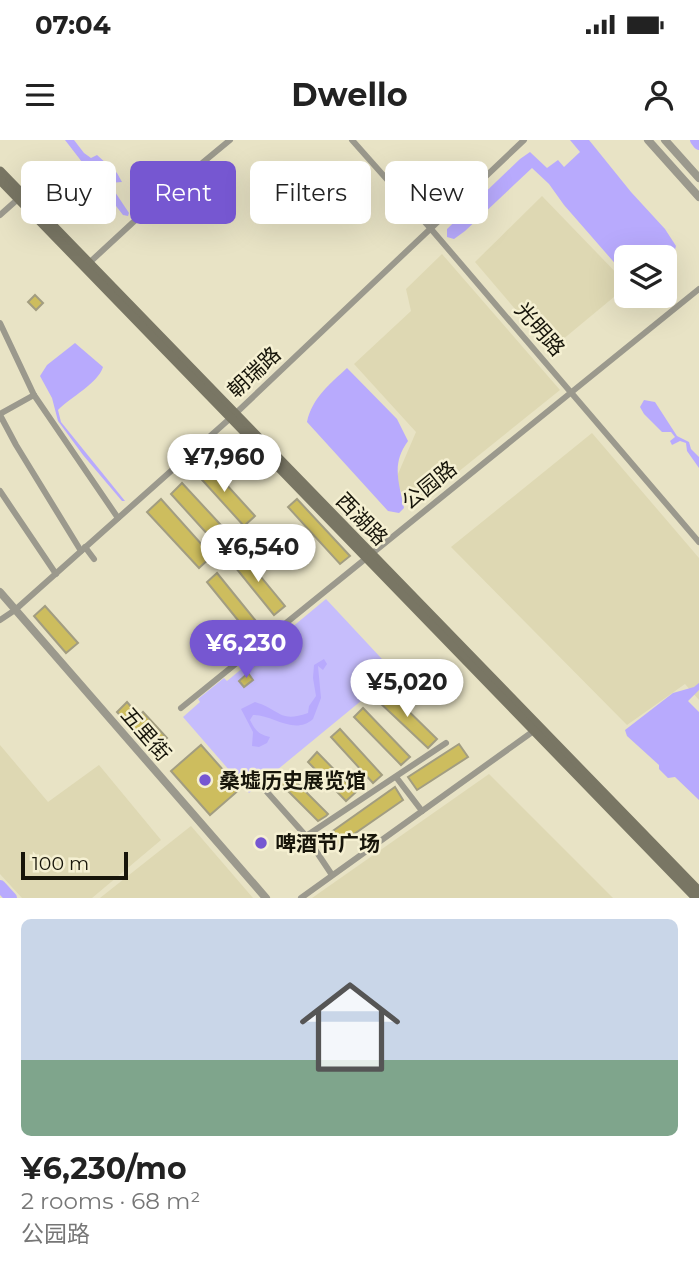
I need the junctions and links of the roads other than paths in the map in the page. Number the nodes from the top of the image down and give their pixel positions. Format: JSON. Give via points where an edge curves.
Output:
{"nodes":[{"id":1,"x":230,"y":140,"type":"edge"},
{"id":2,"x":352,"y":140,"type":"edge"},
{"id":3,"x":524,"y":140,"type":"edge"},
{"id":4,"x":648,"y":140,"type":"edge"},
{"id":5,"x":665,"y":140,"type":"edge"},
{"id":6,"x":0,"y":171,"type":"edge"},
{"id":7,"x":699,"y":178,"type":"edge"},
{"id":8,"x":0,"y":180,"type":"edge"},
{"id":9,"x":699,"y":197,"type":"edge"},
{"id":10,"x":18,"y":199,"type":"junction"},
{"id":11,"x":0,"y":215,"type":"edge"},
{"id":12,"x":431,"y":229,"type":"junction"},
{"id":13,"x":89,"y":264,"type":"junction"},
{"id":14,"x":699,"y":289,"type":"edge"},
{"id":15,"x":0,"y":323,"type":"edge"},
{"id":16,"x":570,"y":391,"type":"junction"},
{"id":17,"x":34,"y":394,"type":"junction"},
{"id":18,"x":0,"y":414,"type":"edge"},
{"id":19,"x":233,"y":416,"type":"junction"},
{"id":20,"x":0,"y":491,"type":"edge"},
{"id":21,"x":118,"y":519,"type":"junction"},
{"id":22,"x":699,"y":542,"type":"edge"},
{"id":23,"x":83,"y":549,"type":"junction"},
{"id":24,"x":369,"y":556,"type":"junction"},
{"id":25,"x":94,"y":559,"type":"dead end"},
{"id":26,"x":56,"y":574,"type":"junction"},
{"id":27,"x":0,"y":592,"type":"edge"},
{"id":28,"x":16,"y":610,"type":"junction"},
{"id":29,"x":0,"y":620,"type":"edge"},
{"id":30,"x":181,"y":708,"type":"dead end"},
{"id":31,"x":537,"y":729,"type":"junction"},
{"id":32,"x":446,"y":743,"type":"dead end"},
{"id":33,"x":396,"y":777,"type":"junction"},
{"id":34,"x":267,"y":792,"type":"dead end"},
{"id":35,"x":422,"y":811,"type":"junction"},
{"id":36,"x":306,"y":836,"type":"junction"},
{"id":37,"x":332,"y":875,"type":"junction"},
{"id":38,"x":699,"y":891,"type":"edge"},
{"id":39,"x":266,"y":898,"type":"edge"},
{"id":40,"x":301,"y":898,"type":"edge"},
{"id":41,"x":696,"y":898,"type":"edge"}],
"edges":[{"from":1,"to":13,"type":"street"},
{"from":2,"to":12,"type":"street","name":"光明路"},
{"from":3,"to":12,"type":"street","name":"朝瑞路"},
{"from":4,"to":9,"type":"street"},
{"from":5,"to":7,"type":"street"},
{"from":6,"to":13,"type":"main road","name":"西湖路"},
{"from":8,"to":10,"type":"main road","name":"西湖路"},
{"from":10,"to":11,"type":"street"},
{"from":10,"to":19,"type":"main road","name":"西湖路"},
{"from":12,"to":16,"type":"street","name":"光明路"},
{"from":12,"to":19,"type":"street","name":"朝瑞路"},
{"from":13,"to":19,"type":"main road","name":"西湖路"},
{"from":14,"to":16,"type":"street","name":"公园路"},
{"from":15,"to":17,"type":"street"},
{"from":16,"to":22,"type":"street","name":"光明路"},
{"from":16,"to":24,"type":"street","name":"公园路"},
{"from":17,"to":18,"type":"street"},
{"from":17,"to":21,"type":"street"},
{"from":18,"to":23,"type":"street"},
{"from":19,"to":21,"type":"street","name":"朝瑞路"},
{"from":19,"to":24,"type":"main road","name":"西湖路"},
{"from":20,"to":26,"type":"street"},
{"from":21,"to":23,"type":"street","name":"朝瑞路"},
{"from":23,"to":25,"type":"street"},
{"from":23,"to":26,"type":"street","name":"朝瑞路"},
{"from":24,"to":30,"type":"street","name":"公园路"},
{"from":24,"to":31,"type":"main road","name":"西湖路"},
{"from":26,"to":28,"type":"street","name":"朝瑞路"},
{"from":27,"to":28,"type":"street","name":"五里街"},
{"from":28,"to":29,"type":"street","name":"朝瑞路"},
{"from":28,"to":39,"type":"street","name":"五里街"},
{"from":31,"to":35,"type":"street"},
{"from":31,"to":38,"type":"main road","name":"西湖路"},
{"from":31,"to":41,"type":"main road","name":"西湖路"},
{"from":32,"to":33,"type":"street"},
{"from":33,"to":35,"type":"street"},
{"from":33,"to":36,"type":"street"},
{"from":34,"to":36,"type":"street"},
{"from":35,"to":37,"type":"street"},
{"from":36,"to":37,"type":"street"},
{"from":37,"to":40,"type":"street"}]}
